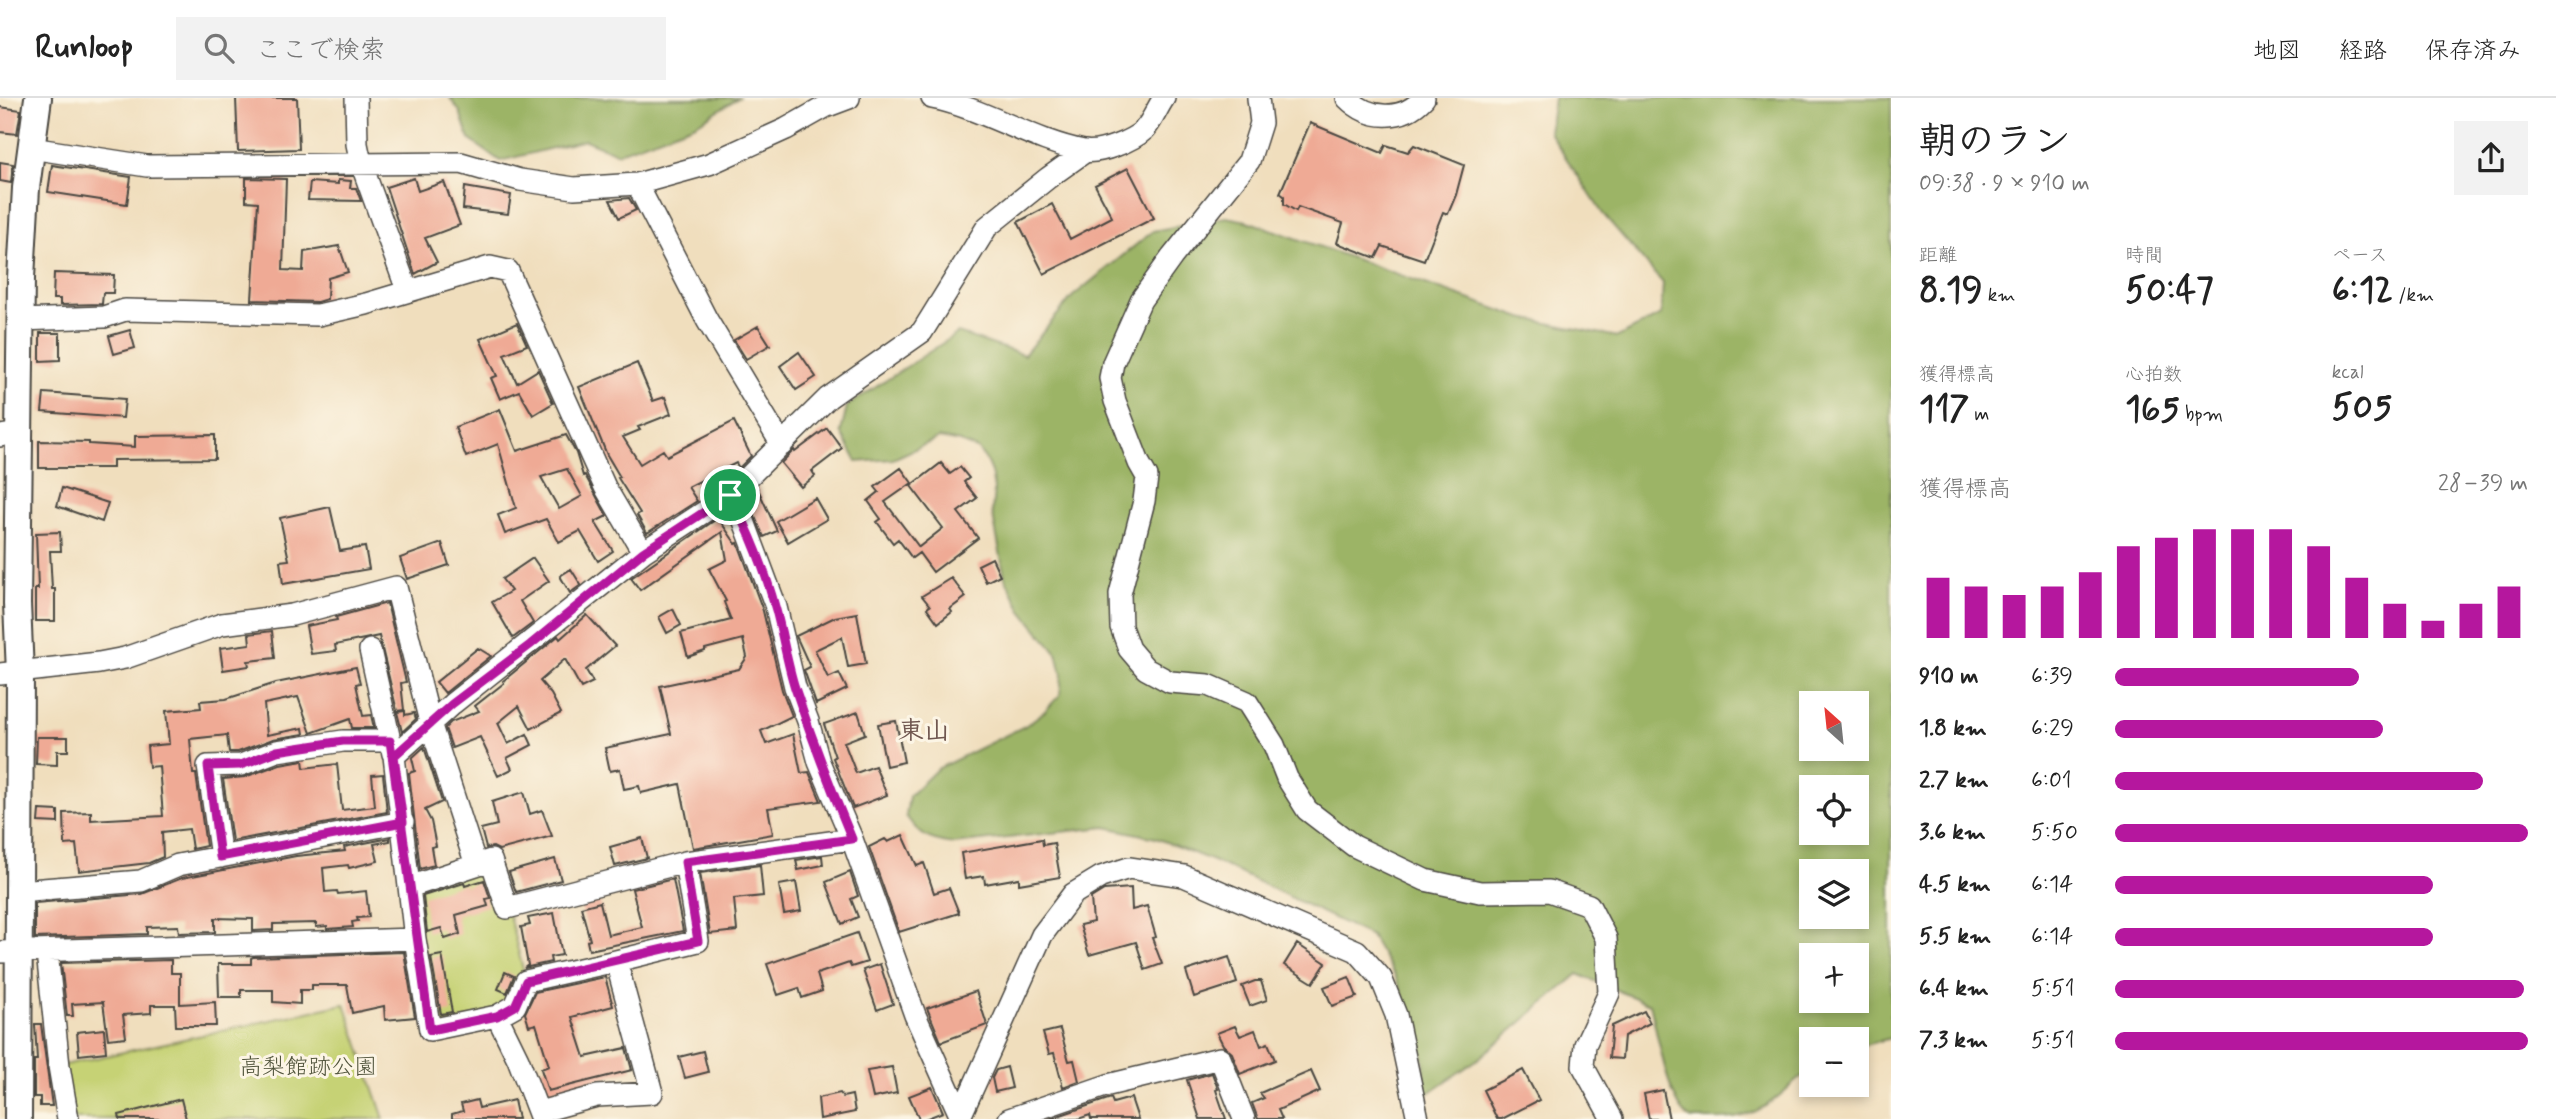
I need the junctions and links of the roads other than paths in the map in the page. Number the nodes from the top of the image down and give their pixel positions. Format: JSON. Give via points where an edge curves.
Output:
{"nodes":[{"id":1,"x":38,"y":98,"type":"edge"},
{"id":2,"x":356,"y":98,"type":"edge"},
{"id":3,"x":849,"y":98,"type":"edge"},
{"id":4,"x":932,"y":98,"type":"edge"},
{"id":5,"x":1164,"y":98,"type":"edge"},
{"id":6,"x":1258,"y":98,"type":"edge"},
{"id":7,"x":1347,"y":98,"type":"edge"},
{"id":8,"x":1423,"y":98,"type":"edge"},
{"id":9,"x":31,"y":148,"type":"junction"},
{"id":10,"x":1086,"y":151,"type":"junction"},
{"id":11,"x":361,"y":163,"type":"junction"},
{"id":12,"x":637,"y":184,"type":"junction"},
{"id":13,"x":407,"y":290,"type":"junction"},
{"id":14,"x":20,"y":320,"type":"junction"},
{"id":15,"x":9,"y":434,"type":"edge"},
{"id":16,"x":782,"y":445,"type":"junction"},
{"id":17,"x":730,"y":495,"type":"junction"},
{"id":18,"x":643,"y":552,"type":"junction"},
{"id":19,"x":8,"y":604,"type":"edge"},
{"id":20,"x":370,"y":650,"type":"dead end"},
{"id":21,"x":10,"y":674,"type":"edge"},
{"id":22,"x":431,"y":726,"type":"junction"},
{"id":23,"x":392,"y":749,"type":"junction"},
{"id":24,"x":403,"y":822,"type":"junction"},
{"id":25,"x":852,"y":839,"type":"junction"},
{"id":26,"x":220,"y":857,"type":"junction"},
{"id":27,"x":685,"y":862,"type":"junction"},
{"id":28,"x":476,"y":865,"type":"junction"},
{"id":29,"x":409,"y":887,"type":"junction"},
{"id":30,"x":18,"y":891,"type":"junction"},
{"id":31,"x":415,"y":939,"type":"junction"},
{"id":32,"x":9,"y":952,"type":"edge"},
{"id":33,"x":47,"y":952,"type":"junction"},
{"id":34,"x":616,"y":961,"type":"junction"},
{"id":35,"x":497,"y":1016,"type":"junction"},
{"id":36,"x":540,"y":1115,"type":"edge"},
{"id":37,"x":959,"y":1117,"type":"edge"},
{"id":38,"x":18,"y":1119,"type":"edge"},
{"id":39,"x":68,"y":1119,"type":"edge"},
{"id":40,"x":1009,"y":1119,"type":"edge"},
{"id":41,"x":1244,"y":1119,"type":"edge"},
{"id":42,"x":1418,"y":1119,"type":"edge"},
{"id":43,"x":1612,"y":1119,"type":"edge"}],
"edges":[{"from":1,"to":9,"type":"main road"},
{"from":2,"to":11,"type":"street"},
{"from":3,"to":12,"type":"street","via":[[709,164]]},
{"from":4,"to":10,"type":"street"},
{"from":5,"to":10,"type":"street","via":[[1143,130],[1112,148]]},
{"from":6,"to":43,"type":"street","via":[[1261,123],[1249,161],[1141,300],[1113,363],[1110,378],[1115,401],[1147,477],[1120,594],[1121,627],[1129,649],[1146,669],[1170,682],[1208,685],[1247,702],[1275,745],[1287,778],[1307,810],[1353,846],[1424,880],[1480,892],[1549,891],[1589,905],[1606,938],[1609,993],[1585,1045],[1583,1066]]},
{"from":7,"to":8,"type":"street","via":[[1355,106],[1396,116]]},
{"from":9,"to":11,"type":"street","via":[[148,166]]},
{"from":9,"to":14,"type":"main road"},
{"from":10,"to":16,"type":"street","via":[[987,227],[922,332],[828,398]]},
{"from":11,"to":12,"type":"street","via":[[461,163],[520,180],[574,188]]},
{"from":11,"to":13,"type":"street"},
{"from":12,"to":16,"type":"street","via":[[707,320]]},
{"from":13,"to":14,"type":"street","via":[[318,315],[125,310],[104,317]]},
{"from":13,"to":18,"type":"street","via":[[489,267],[508,271],[605,486]]},
{"from":14,"to":15,"type":"main road"},
{"from":15,"to":19,"type":"main road"},
{"from":16,"to":17,"type":"street"},
{"from":17,"to":18,"type":"street"},
{"from":17,"to":25,"type":"street","via":[[776,607],[819,762]]},
{"from":18,"to":22,"type":"street","via":[[452,704]]},
{"from":19,"to":21,"type":"main road"},
{"from":20,"to":23,"type":"street"},
{"from":21,"to":22,"type":"street","via":[[125,658],[222,624],[292,615],[396,587]]},
{"from":21,"to":30,"type":"main road"},
{"from":22,"to":23,"type":"street"},
{"from":22,"to":28,"type":"street"},
{"from":23,"to":24,"type":"street"},
{"from":23,"to":26,"type":"street","via":[[343,741],[277,751],[241,765],[208,766]]},
{"from":24,"to":26,"type":"street"},
{"from":24,"to":29,"type":"street"},
{"from":25,"to":27,"type":"street"},
{"from":25,"to":37,"type":"street","via":[[915,1015]]},
{"from":26,"to":30,"type":"street","via":[[178,865],[141,881]]},
{"from":27,"to":28,"type":"street","via":[[507,908],[491,860]]},
{"from":27,"to":34,"type":"street","via":[[698,941]]},
{"from":28,"to":29,"type":"street"},
{"from":29,"to":31,"type":"street"},
{"from":30,"to":32,"type":"main road"},
{"from":31,"to":33,"type":"street"},
{"from":31,"to":35,"type":"street","via":[[430,1030]]},
{"from":32,"to":33,"type":"street"},
{"from":32,"to":38,"type":"main road"},
{"from":33,"to":39,"type":"street"},
{"from":34,"to":35,"type":"street","via":[[526,981],[515,1006]]},
{"from":34,"to":36,"type":"street","via":[[652,1093],[597,1096]]},
{"from":35,"to":36,"type":"street"},
{"from":37,"to":42,"type":"street","via":[[1042,935],[1073,894],[1129,867],[1184,876],[1357,951],[1381,978],[1396,1015]]},
{"from":40,"to":41,"type":"street","via":[[1108,1085],[1220,1058]]}]}
